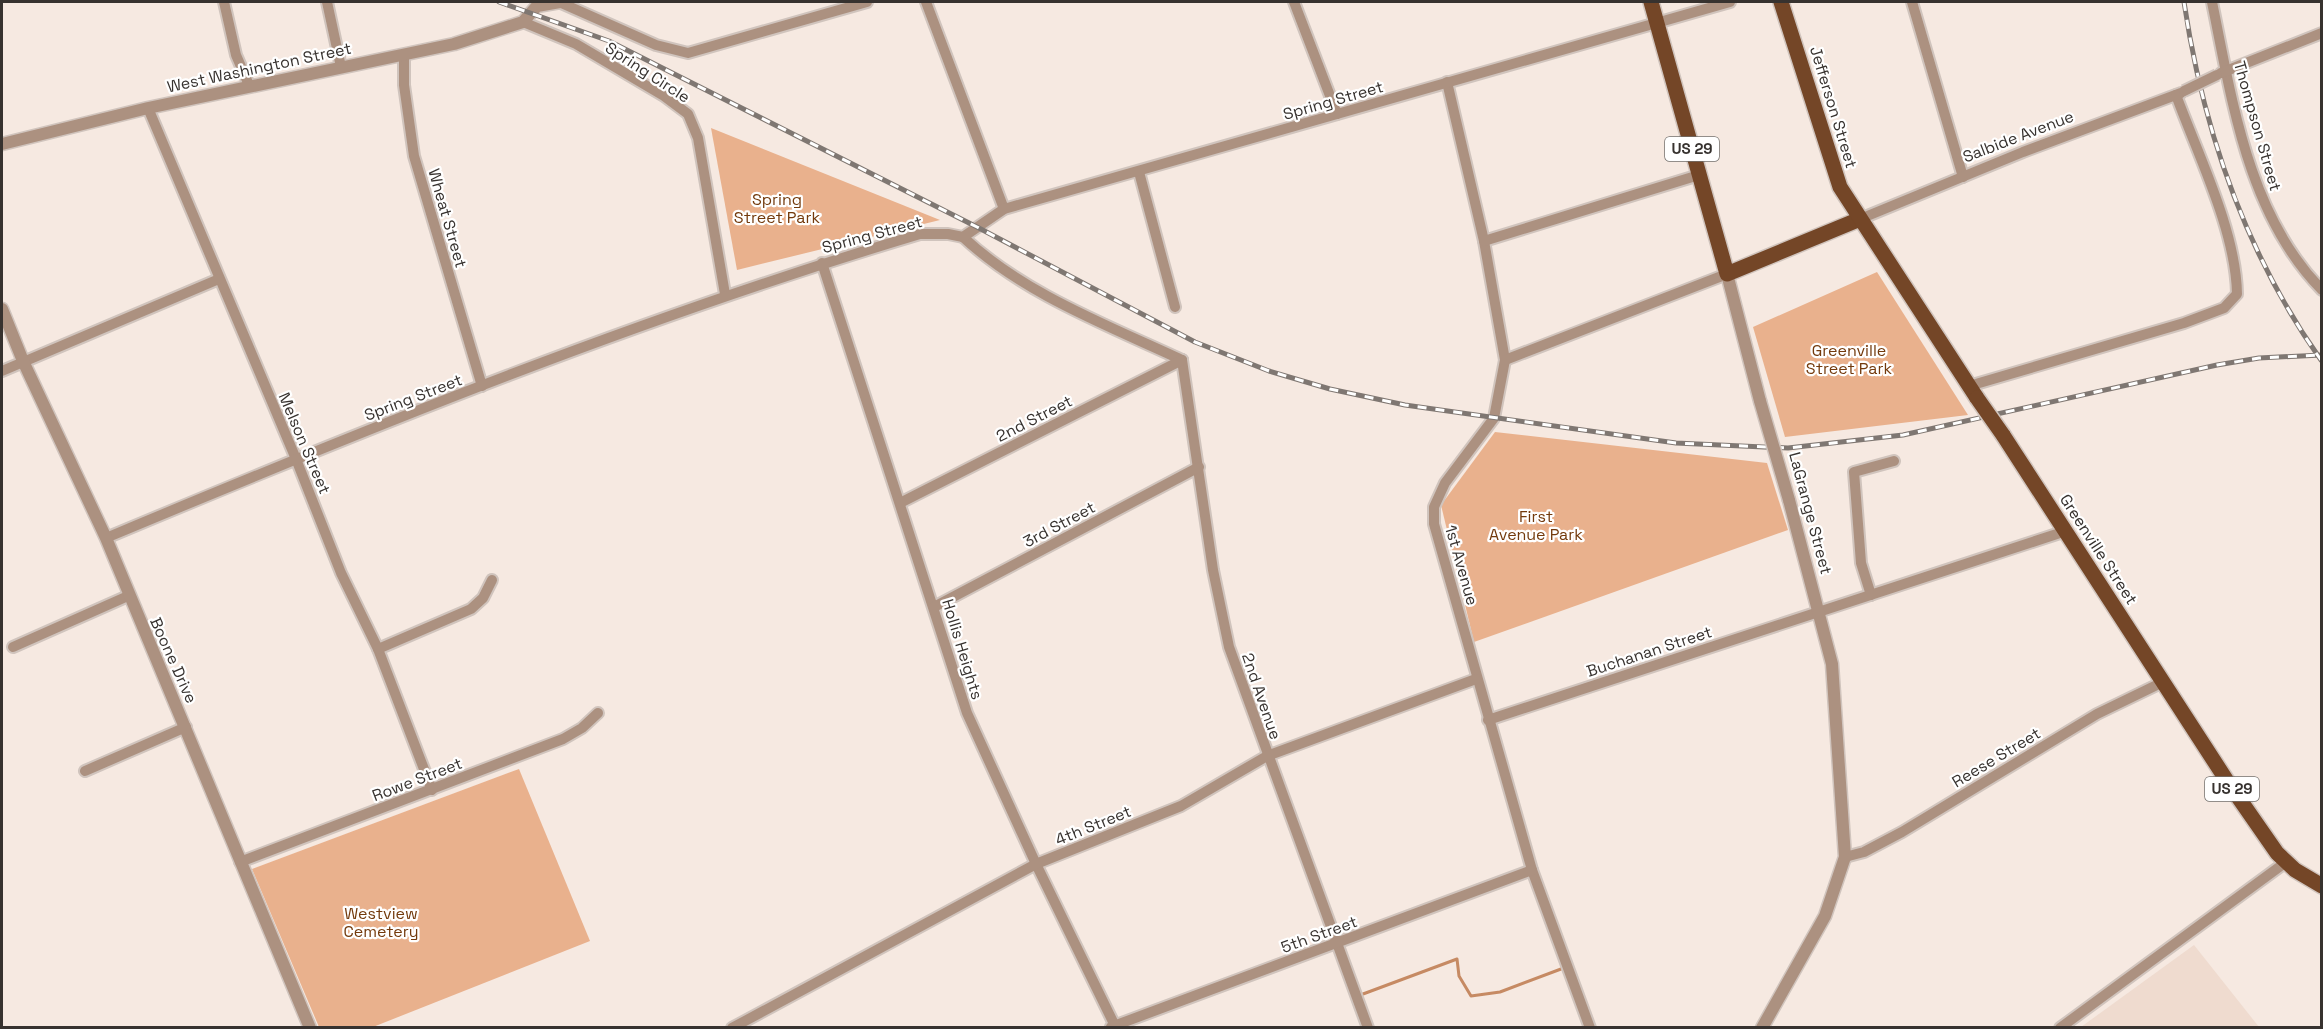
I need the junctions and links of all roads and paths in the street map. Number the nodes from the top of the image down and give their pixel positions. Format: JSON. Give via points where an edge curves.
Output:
{"nodes":[{"id":1,"x":224,"y":2,"type":"edge"},
{"id":2,"x":327,"y":2,"type":"edge"},
{"id":3,"x":560,"y":2,"type":"edge"},
{"id":4,"x":570,"y":2,"type":"edge"},
{"id":5,"x":867,"y":2,"type":"edge"},
{"id":6,"x":926,"y":2,"type":"edge"},
{"id":7,"x":1294,"y":2,"type":"edge"},
{"id":8,"x":1651,"y":2,"type":"edge"},
{"id":9,"x":1730,"y":2,"type":"edge"},
{"id":10,"x":1781,"y":2,"type":"edge"},
{"id":11,"x":1912,"y":2,"type":"edge"},
{"id":12,"x":2212,"y":2,"type":"edge"},
{"id":13,"x":523,"y":22,"type":"junction"},
{"id":14,"x":1657,"y":24,"type":"junction"},
{"id":15,"x":2322,"y":33,"type":"edge"},
{"id":16,"x":404,"y":55,"type":"junction"},
{"id":17,"x":341,"y":67,"type":"junction"},
{"id":18,"x":2221,"y":73,"type":"junction"},
{"id":19,"x":1447,"y":82,"type":"junction"},
{"id":20,"x":249,"y":86,"type":"junction"},
{"id":21,"x":2180,"y":93,"type":"junction"},
{"id":22,"x":148,"y":108,"type":"junction"},
{"id":23,"x":1337,"y":114,"type":"junction"},
{"id":24,"x":2,"y":144,"type":"edge"},
{"id":25,"x":1138,"y":172,"type":"junction"},
{"id":26,"x":1699,"y":175,"type":"junction"},
{"id":27,"x":1963,"y":177,"type":"junction"},
{"id":28,"x":1840,"y":187,"type":"junction"},
{"id":29,"x":1005,"y":209,"type":"junction"},
{"id":30,"x":1860,"y":219,"type":"junction"},
{"id":31,"x":1842,"y":226,"type":"junction"},
{"id":32,"x":963,"y":237,"type":"junction"},
{"id":33,"x":1484,"y":241,"type":"junction"},
{"id":34,"x":822,"y":263,"type":"junction"},
{"id":35,"x":1727,"y":274,"type":"junction"},
{"id":36,"x":219,"y":279,"type":"junction"},
{"id":37,"x":2319,"y":283,"type":"edge"},
{"id":38,"x":725,"y":294,"type":"junction"},
{"id":39,"x":1175,"y":307,"type":"dead end"},
{"id":40,"x":2,"y":309,"type":"edge"},
{"id":41,"x":1182,"y":360,"type":"junction"},
{"id":42,"x":1505,"y":360,"type":"junction"},
{"id":43,"x":23,"y":362,"type":"junction"},
{"id":44,"x":2,"y":371,"type":"edge"},
{"id":45,"x":482,"y":386,"type":"junction"},
{"id":46,"x":1973,"y":392,"type":"junction"},
{"id":47,"x":296,"y":459,"type":"junction"},
{"id":48,"x":1894,"y":461,"type":"dead end"},
{"id":49,"x":1198,"y":468,"type":"junction"},
{"id":50,"x":900,"y":503,"type":"junction"},
{"id":51,"x":2066,"y":531,"type":"junction"},
{"id":52,"x":106,"y":538,"type":"junction"},
{"id":53,"x":492,"y":580,"type":"dead end"},
{"id":54,"x":1871,"y":595,"type":"junction"},
{"id":55,"x":128,"y":596,"type":"junction"},
{"id":56,"x":934,"y":607,"type":"junction"},
{"id":57,"x":1819,"y":612,"type":"junction"},
{"id":58,"x":13,"y":647,"type":"dead end"},
{"id":59,"x":378,"y":649,"type":"junction"},
{"id":60,"x":1476,"y":679,"type":"junction"},
{"id":61,"x":2163,"y":682,"type":"junction"},
{"id":62,"x":598,"y":713,"type":"dead end"},
{"id":63,"x":1488,"y":720,"type":"junction"},
{"id":64,"x":186,"y":727,"type":"junction"},
{"id":65,"x":1267,"y":756,"type":"junction"},
{"id":66,"x":85,"y":771,"type":"dead end"},
{"id":67,"x":432,"y":790,"type":"junction"},
{"id":68,"x":1845,"y":857,"type":"junction"},
{"id":69,"x":240,"y":862,"type":"junction"},
{"id":70,"x":2286,"y":862,"type":"junction"},
{"id":71,"x":1036,"y":864,"type":"junction"},
{"id":72,"x":1532,"y":870,"type":"junction"},
{"id":73,"x":2322,"y":886,"type":"edge"},
{"id":74,"x":1337,"y":943,"type":"junction"},
{"id":75,"x":1114,"y":1027,"type":"edge"},
{"id":76,"x":310,"y":1028,"type":"edge"},
{"id":77,"x":732,"y":1028,"type":"edge"},
{"id":78,"x":1368,"y":1028,"type":"edge"},
{"id":79,"x":1590,"y":1028,"type":"edge"},
{"id":80,"x":1762,"y":1028,"type":"edge"},
{"id":81,"x":2060,"y":1028,"type":"edge"}],
"edges":[{"from":1,"to":20,"type":"street","via":[[236,55]]},
{"from":2,"to":17,"type":"street"},
{"from":3,"to":4,"type":"street"},
{"from":3,"to":5,"type":"street","via":[[656,45],[688,53]]},
{"from":3,"to":13,"type":"street","via":[[537,6]]},
{"from":6,"to":29,"type":"street"},
{"from":7,"to":23,"type":"street"},
{"from":8,"to":14,"type":"main road","name":"LaGrange Street","number":"US 29"},
{"from":9,"to":14,"type":"street","name":"Spring Street"},
{"from":10,"to":28,"type":"main road","name":"Jefferson Street","number":"US 29"},
{"from":11,"to":27,"type":"street"},
{"from":12,"to":18,"type":"street","name":"Thompson Street"},
{"from":13,"to":16,"type":"street","name":"West Washington Street"},
{"from":13,"to":38,"type":"street","name":"Spring Circle","via":[[576,44],[688,114],[698,138]]},
{"from":14,"to":19,"type":"street","name":"Spring Street"},
{"from":14,"to":26,"type":"main road","name":"LaGrange Street","number":"US 29"},
{"from":15,"to":18,"type":"street","name":"Salbide Avenue"},
{"from":16,"to":17,"type":"street","name":"West Washington Street"},
{"from":16,"to":45,"type":"street","name":"Wheat Street","via":[[414,156]]},
{"from":17,"to":20,"type":"street","name":"West Washington Street"},
{"from":18,"to":21,"type":"street","name":"Salbide Avenue","bridge":true},
{"from":18,"to":37,"type":"street","name":"Thompson Street","via":[[2260,194],[2286,246]]},
{"from":19,"to":23,"type":"street","name":"Spring Street"},
{"from":19,"to":33,"type":"street","name":"1st Avenue"},
{"from":20,"to":22,"type":"street","name":"West Washington Street"},
{"from":21,"to":27,"type":"street","name":"Salbide Avenue"},
{"from":21,"to":46,"type":"street","via":[[2230,242],[2237,294],[2224,308],[2184,323]]},
{"from":22,"to":24,"type":"street","name":"West Washington Street"},
{"from":22,"to":36,"type":"street","name":"Melson Street"},
{"from":23,"to":25,"type":"street","name":"Spring Street"},
{"from":25,"to":29,"type":"street","name":"Spring Street"},
{"from":25,"to":39,"type":"street"},
{"from":26,"to":33,"type":"street"},
{"from":26,"to":35,"type":"main road","name":"LaGrange Street","number":"US 29"},
{"from":27,"to":30,"type":"street","name":"Salbide Avenue"},
{"from":28,"to":30,"type":"main road","name":"Jefferson Street","number":"US 29"},
{"from":28,"to":31,"type":"main road"},
{"from":29,"to":32,"type":"street","name":"Spring Street"},
{"from":30,"to":31,"type":"main road","name":"Salbide Avenue"},
{"from":30,"to":46,"type":"main road","name":"Greenville Street","number":"US 29"},
{"from":31,"to":35,"type":"main road","name":"Salbide Avenue"},
{"from":32,"to":34,"type":"street","name":"Spring Street","via":[[920,234]]},
{"from":32,"to":41,"type":"street","via":[[989,261],[1059,301]]},
{"from":33,"to":42,"type":"street","name":"1st Avenue"},
{"from":34,"to":38,"type":"street","name":"Spring Street"},
{"from":34,"to":50,"type":"street","name":"Hollis Heights"},
{"from":35,"to":42,"type":"street"},
{"from":35,"to":57,"type":"street","name":"LaGrange Street","bridge":true},
{"from":36,"to":43,"type":"street"},
{"from":36,"to":47,"type":"street","name":"Melson Street"},
{"from":38,"to":45,"type":"street","name":"Spring Street"},
{"from":40,"to":43,"type":"street","name":"Boone Drive"},
{"from":41,"to":49,"type":"street","name":"2nd Avenue"},
{"from":41,"to":50,"type":"street","name":"2nd Street"},
{"from":42,"to":60,"type":"street","name":"1st Avenue","via":[[1494,418],[1445,483],[1434,507],[1434,524]]},
{"from":43,"to":44,"type":"street"},
{"from":43,"to":52,"type":"street","name":"Boone Drive"},
{"from":45,"to":47,"type":"street","name":"Spring Street"},
{"from":46,"to":51,"type":"main road","name":"Greenville Street","number":"US 29","bridge":true},
{"from":47,"to":52,"type":"street","name":"Spring Street"},
{"from":47,"to":59,"type":"street","name":"Melson Street","via":[[341,573]]},
{"from":48,"to":54,"type":"street","via":[[1854,472],[1862,563]]},
{"from":49,"to":56,"type":"street","name":"3rd Street"},
{"from":49,"to":65,"type":"street","name":"2nd Avenue","via":[[1229,647]]},
{"from":50,"to":56,"type":"street","name":"Hollis Heights"},
{"from":51,"to":54,"type":"street","name":"Buchanan Street"},
{"from":51,"to":61,"type":"main road","name":"Greenville Street","number":"US 29"},
{"from":52,"to":55,"type":"street","name":"Boone Drive"},
{"from":53,"to":59,"type":"street","via":[[483,598],[471,609]]},
{"from":54,"to":57,"type":"street","name":"Buchanan Street"},
{"from":55,"to":58,"type":"street"},
{"from":55,"to":64,"type":"street","name":"Boone Drive"},
{"from":56,"to":71,"type":"street","name":"Hollis Heights","via":[[967,713]]},
{"from":57,"to":63,"type":"street","name":"Buchanan Street"},
{"from":57,"to":68,"type":"street","name":"LaGrange Street","via":[[1832,664]]},
{"from":59,"to":67,"type":"street","name":"Melson Street"},
{"from":60,"to":63,"type":"street","name":"1st Avenue"},
{"from":60,"to":65,"type":"street","name":"4th Street"},
{"from":61,"to":68,"type":"street","name":"Reese Street","via":[[2097,714],[1902,832],[1864,852]]},
{"from":61,"to":70,"type":"main road","name":"Greenville Street","number":"US 29","via":[[2229,784]]},
{"from":62,"to":67,"type":"street","name":"Rowe Street","via":[[563,739]]},
{"from":63,"to":72,"type":"street","name":"1st Avenue"},
{"from":64,"to":66,"type":"street"},
{"from":64,"to":69,"type":"street","name":"Boone Drive"},
{"from":65,"to":71,"type":"street","name":"4th Street","via":[[1181,806]]},
{"from":65,"to":74,"type":"street","name":"2nd Avenue"},
{"from":67,"to":69,"type":"street","name":"Rowe Street"},
{"from":68,"to":80,"type":"street","name":"LaGrange Street","via":[[1825,916]]},
{"from":69,"to":76,"type":"street","name":"Boone Drive"},
{"from":70,"to":73,"type":"main road","name":"Greenville Street","number":"US 29"},
{"from":70,"to":81,"type":"street"},
{"from":71,"to":75,"type":"street","name":"Hollis Heights"},
{"from":71,"to":77,"type":"street","name":"4th Street"},
{"from":72,"to":74,"type":"street","name":"5th Street"},
{"from":72,"to":79,"type":"street","name":"1st Avenue"},
{"from":74,"to":75,"type":"street","name":"5th Street"},
{"from":74,"to":78,"type":"street","name":"2nd Avenue"}]}
